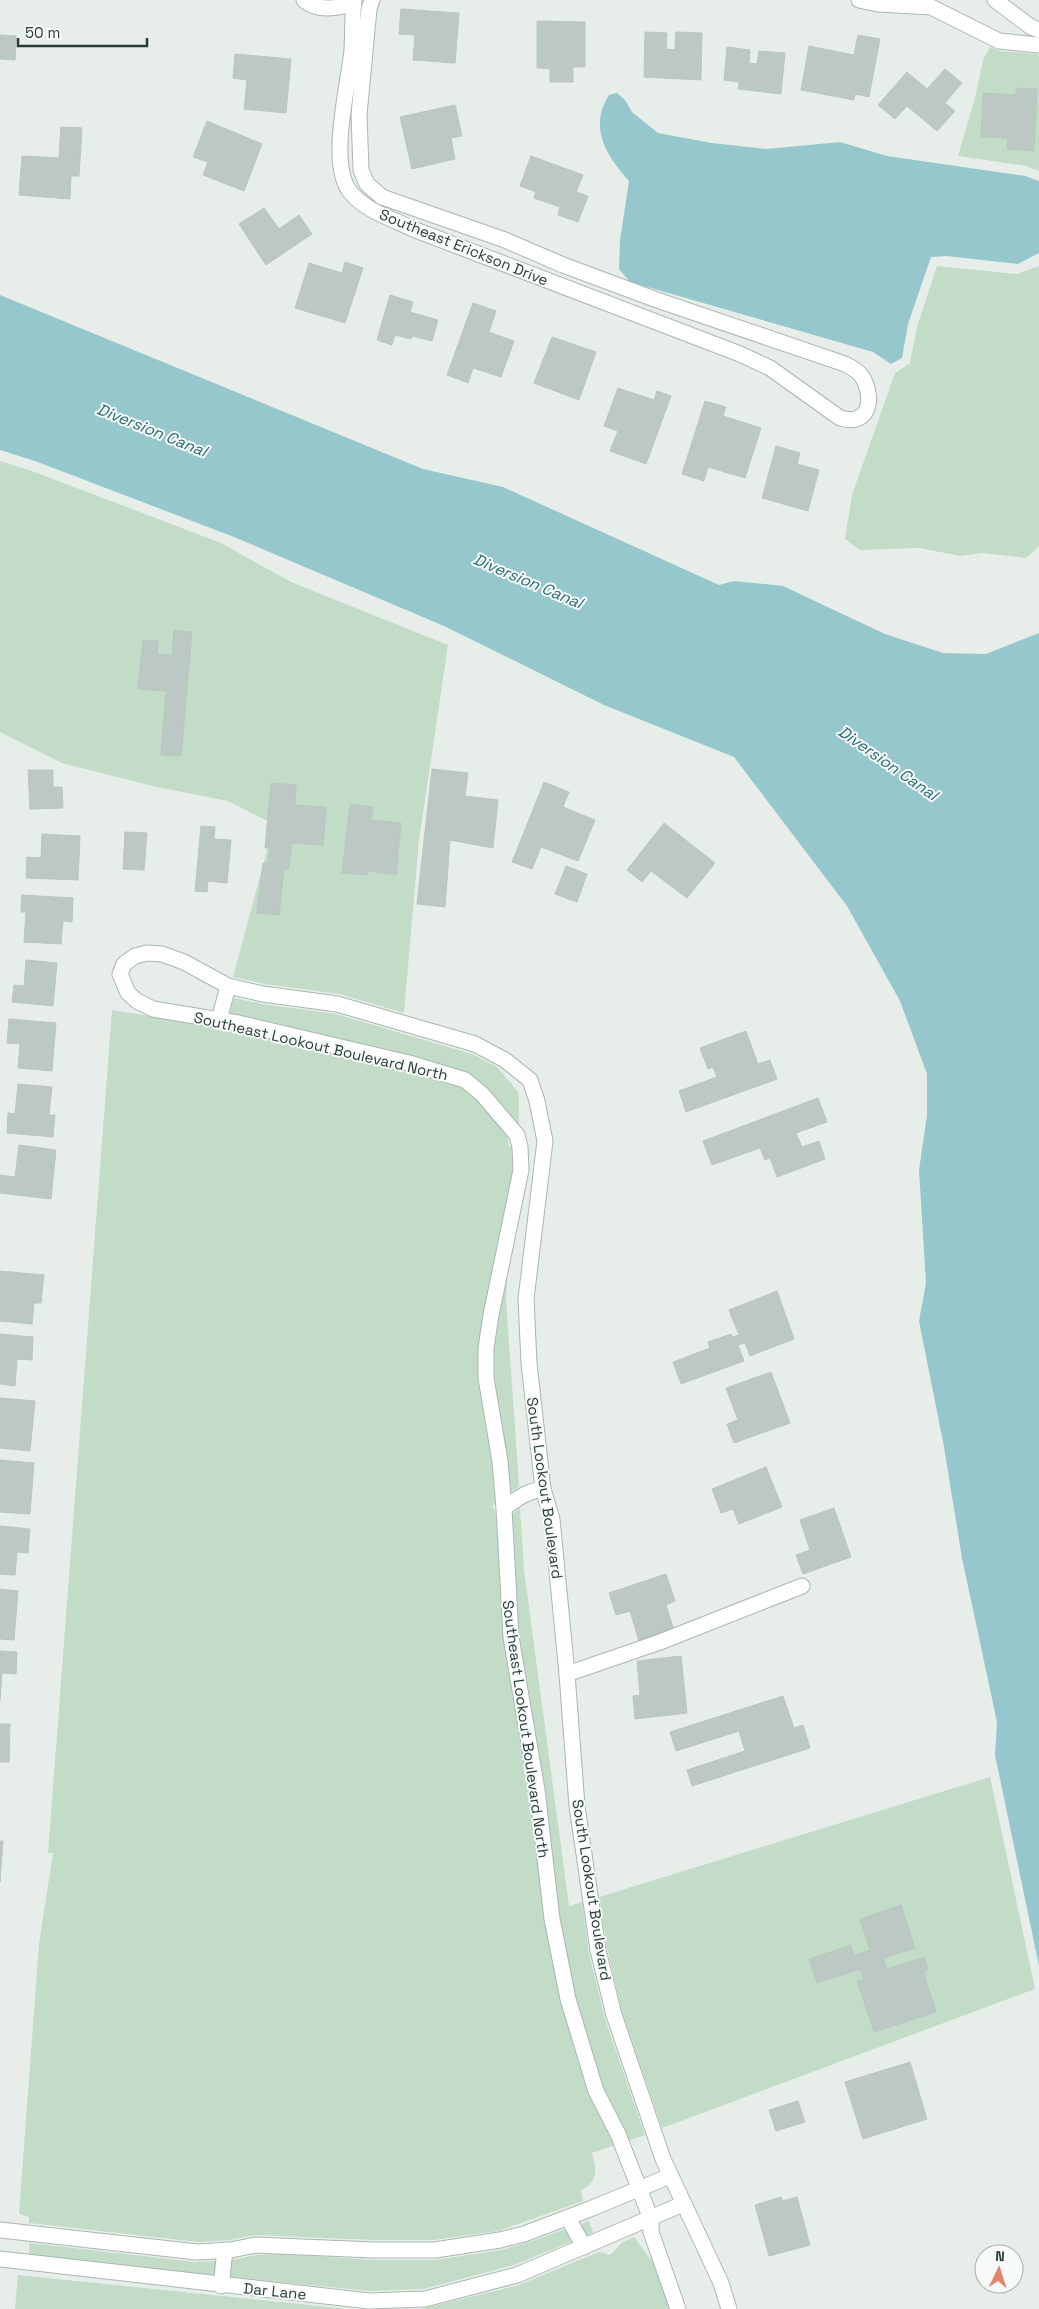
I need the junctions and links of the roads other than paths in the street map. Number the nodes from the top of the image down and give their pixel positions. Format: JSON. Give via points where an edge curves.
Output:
{"nodes":[{"id":1,"x":304,"y":0,"type":"edge"},
{"id":2,"x":372,"y":0,"type":"edge"},
{"id":3,"x":859,"y":0,"type":"edge"},
{"id":4,"x":995,"y":0,"type":"edge"},
{"id":5,"x":353,"y":2,"type":"edge"},
{"id":6,"x":1039,"y":30,"type":"edge"},
{"id":7,"x":1039,"y":45,"type":"edge"},
{"id":8,"x":355,"y":80,"type":"junction"},
{"id":9,"x":378,"y":194,"type":"junction"},
{"id":10,"x":368,"y":207,"type":"junction"},
{"id":11,"x":570,"y":267,"type":"junction"},
{"id":12,"x":561,"y":286,"type":"junction"},
{"id":13,"x":719,"y":322,"type":"junction"},
{"id":14,"x":710,"y":343,"type":"junction"},
{"id":15,"x":228,"y":986,"type":"junction"},
{"id":16,"x":219,"y":1020,"type":"junction"},
{"id":17,"x":543,"y":1129,"type":"junction"},
{"id":18,"x":517,"y":1135,"type":"junction"},
{"id":19,"x":543,"y":1489,"type":"junction"},
{"id":20,"x":504,"y":1508,"type":"junction"},
{"id":21,"x":802,"y":1586,"type":"dead end"},
{"id":22,"x":567,"y":1674,"type":"junction"},
{"id":23,"x":670,"y":2176,"type":"junction"},
{"id":24,"x":640,"y":2189,"type":"junction"},
{"id":25,"x":683,"y":2204,"type":"junction"},
{"id":26,"x":568,"y":2218,"type":"junction"},
{"id":27,"x":651,"y":2219,"type":"junction"},
{"id":28,"x":0,"y":2230,"type":"edge"},
{"id":29,"x":584,"y":2248,"type":"junction"},
{"id":30,"x":225,"y":2250,"type":"junction"},
{"id":31,"x":0,"y":2259,"type":"edge"},
{"id":32,"x":222,"y":2286,"type":"junction"},
{"id":33,"x":678,"y":2309,"type":"edge"},
{"id":34,"x":729,"y":2309,"type":"edge"}],
"edges":[{"from":1,"to":5,"type":"street","via":[[310,5],[330,9]]},
{"from":2,"to":8,"type":"street","name":"Southeast Erickson Drive"},
{"from":3,"to":7,"type":"street","via":[[931,7],[999,40]]},
{"from":4,"to":6,"type":"street"},
{"from":5,"to":8,"type":"street","name":"Southeast Erickson Drive"},
{"from":8,"to":9,"type":"street","name":"Southeast Erickson Drive","via":[[361,170],[367,184]]},
{"from":8,"to":10,"type":"street","name":"Southeast Erickson Drive","via":[[342,119],[342,174],[350,192]]},
{"from":9,"to":10,"type":"street","name":"Southeast Erickson Drive"},
{"from":9,"to":11,"type":"street","name":"Southeast Erickson Drive"},
{"from":10,"to":12,"type":"street","name":"Southeast Erickson Drive","via":[[413,230]]},
{"from":11,"to":12,"type":"street","name":"Southeast Erickson Drive"},
{"from":11,"to":13,"type":"street","name":"Southeast Erickson Drive"},
{"from":12,"to":14,"type":"street","name":"Southeast Erickson Drive"},
{"from":13,"to":14,"type":"street"},
{"from":13,"to":14,"type":"street","name":"Southeast Erickson Drive","via":[[845,364],[858,372],[866,383],[869,404],[862,416],[854,420],[840,418],[770,368]]},
{"from":15,"to":16,"type":"street"},
{"from":15,"to":16,"type":"street","name":"Southeast Lookout Boulevard North","via":[[162,954],[135,956],[124,964],[120,974],[128,993],[153,1009]]},
{"from":15,"to":17,"type":"street","name":"South Lookout Boulevard","via":[[337,1004],[475,1044],[505,1060],[530,1080]]},
{"from":16,"to":18,"type":"street","name":"Southeast Lookout Boulevard North","via":[[409,1063],[464,1080],[482,1094]]},
{"from":17,"to":18,"type":"street"},
{"from":17,"to":19,"type":"street","name":"South Lookout Boulevard","via":[[544,1161],[526,1300]]},
{"from":18,"to":20,"type":"street","name":"Southeast Lookout Boulevard North","via":[[521,1170],[486,1348],[486,1378]]},
{"from":19,"to":20,"type":"street","via":[[520,1496]]},
{"from":19,"to":22,"type":"street","name":"South Lookout Boulevard","via":[[552,1519]]},
{"from":20,"to":24,"type":"street","name":"Southeast Lookout Boulevard North","via":[[511,1637],[537,1790],[543,1858],[560,1959],[587,2066]]},
{"from":21,"to":22,"type":"street","via":[[660,1642]]},
{"from":22,"to":23,"type":"street","name":"South Lookout Boulevard","via":[[577,1806],[598,1950],[614,2015]]},
{"from":23,"to":24,"type":"street"},
{"from":23,"to":25,"type":"street","name":"South Lookout Boulevard"},
{"from":24,"to":26,"type":"street"},
{"from":24,"to":27,"type":"street","name":"Southeast Lookout Boulevard North"},
{"from":25,"to":27,"type":"street","name":"Dar Lane"},
{"from":25,"to":34,"type":"street","via":[[721,2283]]},
{"from":26,"to":29,"type":"street"},
{"from":26,"to":30,"type":"street","via":[[500,2240],[435,2250],[286,2244],[255,2244]]},
{"from":27,"to":29,"type":"street","name":"Dar Lane"},
{"from":27,"to":33,"type":"street","name":"Southeast Lookout Boulevard North","via":[[651,2232]]},
{"from":28,"to":30,"type":"street","via":[[197,2252]]},
{"from":29,"to":32,"type":"street","name":"Dar Lane","via":[[517,2275],[425,2299],[369,2301]]},
{"from":30,"to":32,"type":"street"},
{"from":31,"to":32,"type":"street","name":"Dar Lane"}]}
